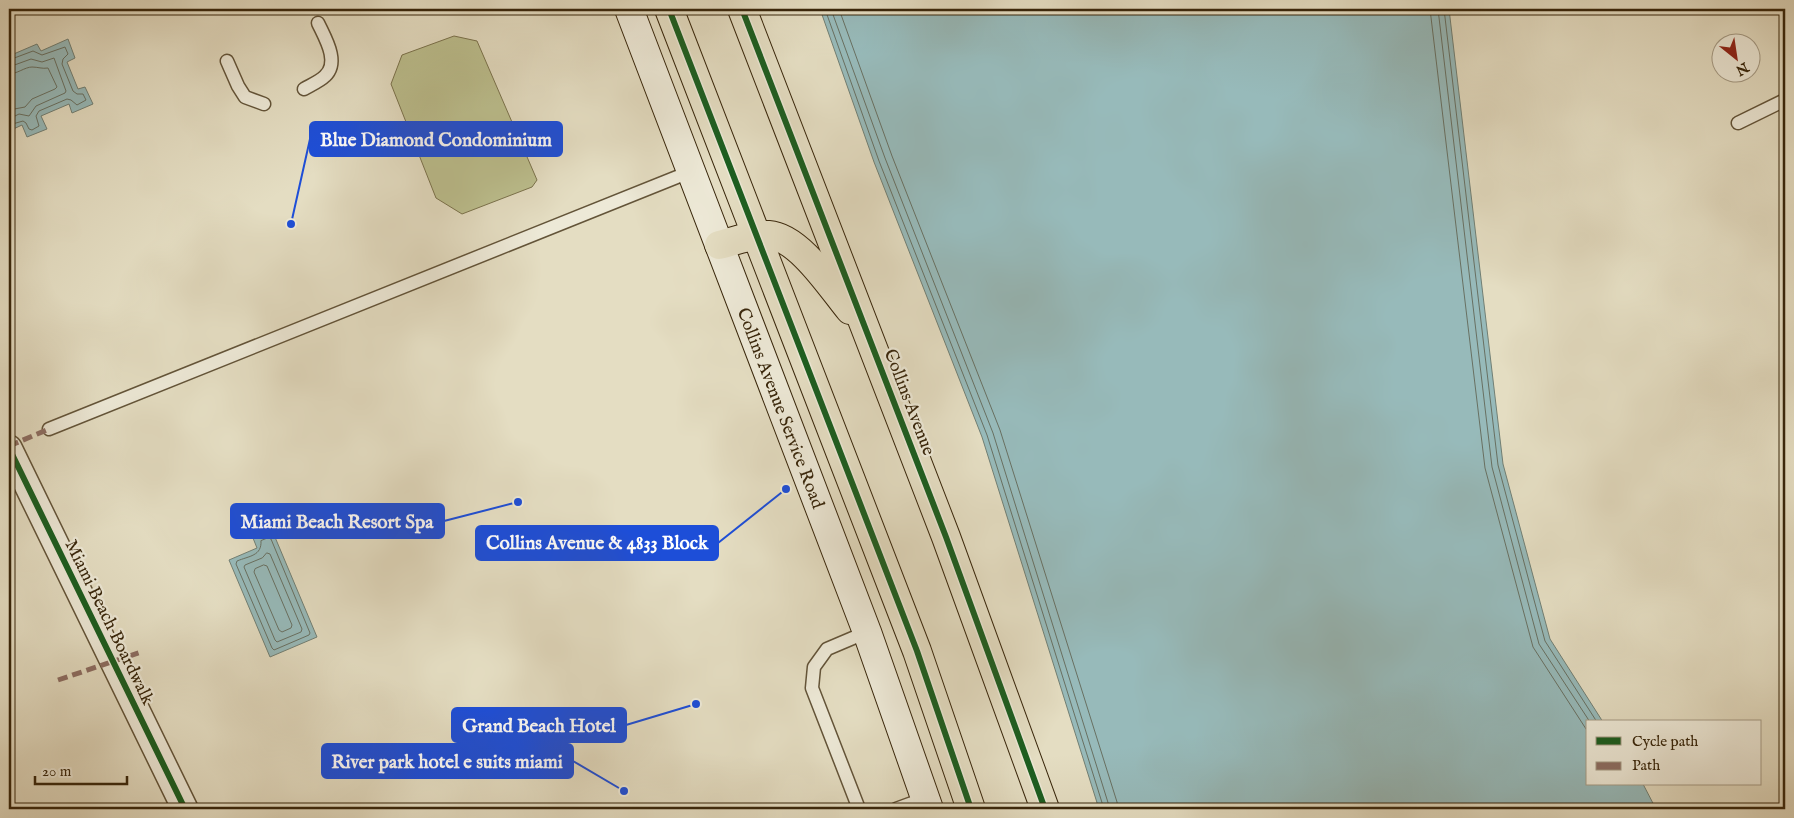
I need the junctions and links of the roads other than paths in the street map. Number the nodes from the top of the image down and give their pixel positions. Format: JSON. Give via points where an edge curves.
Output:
{"nodes":[{"id":1,"x":628,"y":9,"type":"edge"},
{"id":2,"x":669,"y":9,"type":"edge"},
{"id":3,"x":742,"y":9,"type":"edge"},
{"id":4,"x":318,"y":23,"type":"dead end"},
{"id":5,"x":227,"y":61,"type":"dead end"},
{"id":6,"x":304,"y":89,"type":"dead end"},
{"id":7,"x":1785,"y":100,"type":"edge"},
{"id":8,"x":264,"y":104,"type":"dead end"},
{"id":9,"x":1738,"y":124,"type":"dead end"},
{"id":10,"x":692,"y":171,"type":"junction"},
{"id":11,"x":757,"y":235,"type":"junction"},
{"id":12,"x":719,"y":245,"type":"junction"},
{"id":13,"x":865,"y":328,"type":"junction"},
{"id":14,"x":49,"y":429,"type":"dead end"},
{"id":15,"x":9,"y":448,"type":"edge"},
{"id":16,"x":867,"y":632,"type":"junction"},
{"id":17,"x":928,"y":804,"type":"edge"},
{"id":18,"x":185,"y":809,"type":"edge"},
{"id":19,"x":859,"y":809,"type":"edge"},
{"id":20,"x":896,"y":809,"type":"edge"},
{"id":21,"x":971,"y":809,"type":"edge"},
{"id":22,"x":1045,"y":809,"type":"edge"}],
"edges":[{"from":1,"to":10,"type":"street","name":"Collins Avenue Service Road"},
{"from":2,"to":11,"type":"main road"},
{"from":3,"to":13,"type":"main road","name":"Collins Avenue"},
{"from":4,"to":6,"type":"lane","via":[[332,61],[326,75]]},
{"from":5,"to":8,"type":"lane","via":[[245,97]]},
{"from":7,"to":9,"type":"lane"},
{"from":10,"to":12,"type":"street","name":"Collins Avenue Service Road"},
{"from":10,"to":14,"type":"lane"},
{"from":11,"to":12,"type":"main road"},
{"from":11,"to":13,"type":"main road","via":[[782,238],[794,245]]},
{"from":11,"to":21,"type":"main road","via":[[917,651]]},
{"from":12,"to":16,"type":"street","name":"Collins Avenue Service Road"},
{"from":13,"to":22,"type":"main road","name":"Collins Avenue","via":[[978,621]]},
{"from":15,"to":18,"type":"street","name":"Miami Beach Boardwalk"},
{"from":16,"to":17,"type":"street","name":"Collins Avenue Service Road"},
{"from":16,"to":19,"type":"lane","via":[[827,649],[814,667],[812,688]]},
{"from":17,"to":20,"type":"lane"}]}
